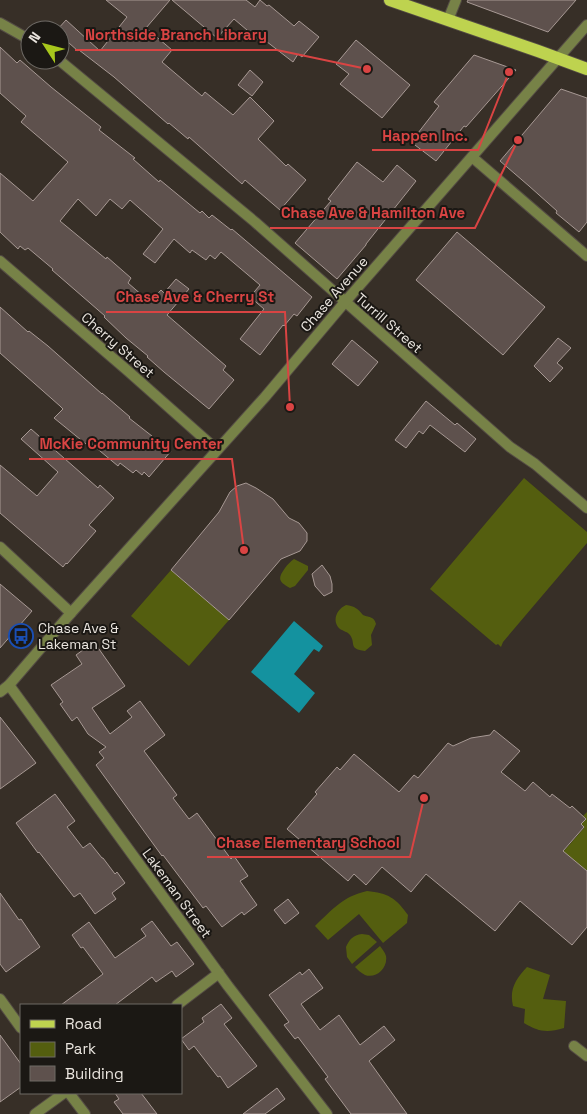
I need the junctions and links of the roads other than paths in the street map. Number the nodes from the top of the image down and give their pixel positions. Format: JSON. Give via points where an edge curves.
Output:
{"nodes":[{"id":1,"x":390,"y":0,"type":"edge"},
{"id":2,"x":456,"y":0,"type":"edge"},
{"id":3,"x":448,"y":20,"type":"junction"},
{"id":4,"x":0,"y":23,"type":"edge"},
{"id":5,"x":587,"y":25,"type":"edge"},
{"id":6,"x":20,"y":34,"type":"edge"},
{"id":7,"x":559,"y":58,"type":"junction"},
{"id":8,"x":70,"y":69,"type":"edge"},
{"id":9,"x":587,"y":69,"type":"edge"},
{"id":10,"x":472,"y":157,"type":"junction"},
{"id":11,"x":587,"y":256,"type":"edge"},
{"id":12,"x":0,"y":261,"type":"edge"},
{"id":13,"x":345,"y":302,"type":"junction"},
{"id":14,"x":218,"y":450,"type":"junction"},
{"id":15,"x":587,"y":508,"type":"edge"},
{"id":16,"x":0,"y":547,"type":"edge"},
{"id":17,"x":72,"y":612,"type":"junction"},
{"id":18,"x":9,"y":685,"type":"junction"},
{"id":19,"x":0,"y":692,"type":"edge"},
{"id":20,"x":219,"y":973,"type":"junction"},
{"id":21,"x":0,"y":1000,"type":"edge"},
{"id":22,"x":178,"y":1004,"type":"edge"},
{"id":23,"x":20,"y":1027,"type":"edge"},
{"id":24,"x":574,"y":1046,"type":"dead end"},
{"id":25,"x":587,"y":1056,"type":"edge"},
{"id":26,"x":63,"y":1094,"type":"edge"},
{"id":27,"x":70,"y":1094,"type":"edge"},
{"id":28,"x":35,"y":1114,"type":"edge"},
{"id":29,"x":85,"y":1114,"type":"edge"},
{"id":30,"x":327,"y":1114,"type":"edge"}],
"edges":[{"from":1,"to":3,"type":"main road"},
{"from":2,"to":3,"type":"street"},
{"from":3,"to":7,"type":"main road"},
{"from":4,"to":6,"type":"street"},
{"from":5,"to":7,"type":"street","name":"Chase Avenue"},
{"from":7,"to":9,"type":"main road"},
{"from":7,"to":10,"type":"street","name":"Chase Avenue"},
{"from":8,"to":13,"type":"street","name":"Turrill Street","via":[[255,222]]},
{"from":10,"to":11,"type":"street"},
{"from":10,"to":13,"type":"street","name":"Chase Avenue"},
{"from":12,"to":14,"type":"street","name":"Cherry Street"},
{"from":13,"to":14,"type":"street","name":"Chase Avenue"},
{"from":13,"to":15,"type":"street","name":"Turrill Street","via":[[510,447]]},
{"from":14,"to":17,"type":"street","name":"Chase Avenue"},
{"from":16,"to":17,"type":"street"},
{"from":17,"to":18,"type":"street","name":"Chase Avenue"},
{"from":18,"to":19,"type":"street","name":"Chase Avenue"},
{"from":18,"to":20,"type":"street","name":"Lakeman Street"},
{"from":20,"to":22,"type":"street"},
{"from":20,"to":30,"type":"street","name":"Lakeman Street"},
{"from":21,"to":23,"type":"street"},
{"from":24,"to":25,"type":"street"},
{"from":26,"to":28,"type":"street"},
{"from":27,"to":29,"type":"street"}]}
